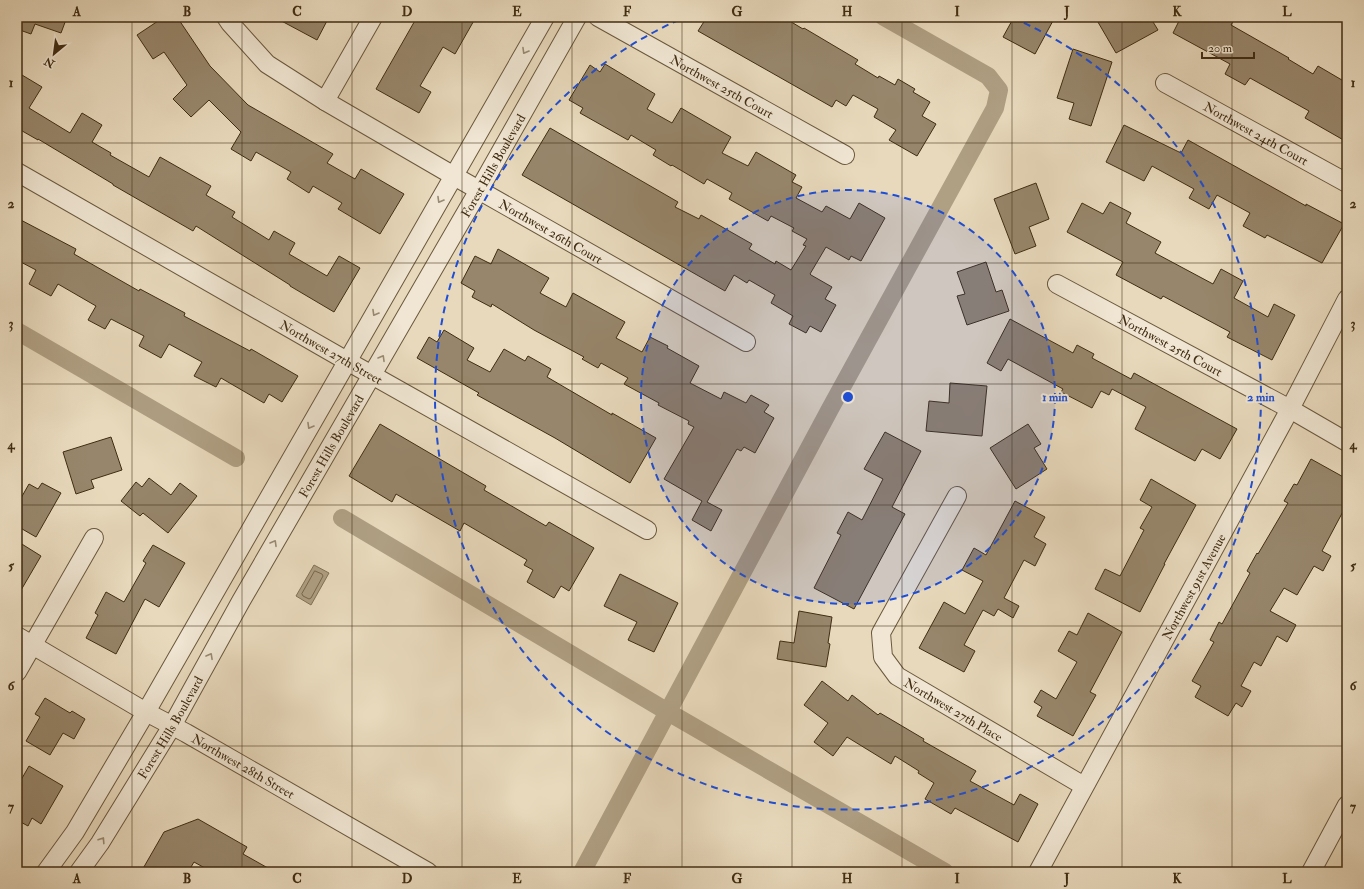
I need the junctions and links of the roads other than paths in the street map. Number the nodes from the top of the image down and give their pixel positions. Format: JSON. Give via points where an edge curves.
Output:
{"nodes":[{"id":1,"x":226,"y":17,"type":"edge"},
{"id":2,"x":373,"y":17,"type":"edge"},
{"id":3,"x":544,"y":17,"type":"edge"},
{"id":4,"x":577,"y":17,"type":"edge"},
{"id":5,"x":598,"y":17,"type":"edge"},
{"id":6,"x":1166,"y":82,"type":"dead end"},
{"id":7,"x":325,"y":101,"type":"junction"},
{"id":8,"x":845,"y":155,"type":"dead end"},
{"id":9,"x":17,"y":172,"type":"edge"},
{"id":10,"x":454,"y":176,"type":"junction"},
{"id":11,"x":1347,"y":183,"type":"edge"},
{"id":12,"x":479,"y":190,"type":"junction"},
{"id":13,"x":1057,"y":284,"type":"dead end"},
{"id":14,"x":1347,"y":299,"type":"edge"},
{"id":15,"x":746,"y":342,"type":"dead end"},
{"id":16,"x":347,"y":361,"type":"junction"},
{"id":17,"x":372,"y":375,"type":"junction"},
{"id":18,"x":1290,"y":409,"type":"junction"},
{"id":19,"x":1347,"y":442,"type":"edge"},
{"id":20,"x":957,"y":496,"type":"dead end"},
{"id":21,"x":647,"y":530,"type":"dead end"},
{"id":22,"x":94,"y":538,"type":"dead end"},
{"id":23,"x":17,"y":636,"type":"edge"},
{"id":24,"x":33,"y":646,"type":"junction"},
{"id":25,"x":17,"y":672,"type":"edge"},
{"id":26,"x":146,"y":712,"type":"junction"},
{"id":27,"x":172,"y":726,"type":"junction"},
{"id":28,"x":1084,"y":786,"type":"junction"},
{"id":29,"x":1347,"y":805,"type":"edge"},
{"id":30,"x":46,"y":872,"type":"edge"},
{"id":31,"x":79,"y":872,"type":"edge"},
{"id":32,"x":428,"y":872,"type":"edge"},
{"id":33,"x":1038,"y":872,"type":"edge"},
{"id":34,"x":1311,"y":872,"type":"edge"}],
"edges":[{"from":1,"to":7,"type":"street","name":"Northwest 26th Court","via":[[267,64]]},
{"from":2,"to":7,"type":"street"},
{"from":3,"to":10,"type":"street","name":"Forest Hills Boulevard","one_way":true},
{"from":4,"to":12,"type":"street","name":"Forest Hills Boulevard"},
{"from":5,"to":8,"type":"street","name":"Northwest 25th Court"},
{"from":6,"to":11,"type":"street","name":"Northwest 24th Court"},
{"from":7,"to":10,"type":"street","name":"Northwest 26th Court"},
{"from":9,"to":16,"type":"street","name":"Northwest 27th Street"},
{"from":10,"to":12,"type":"street","name":"Northwest 26th Court"},
{"from":10,"to":16,"type":"street","name":"Forest Hills Boulevard","one_way":true},
{"from":12,"to":15,"type":"street","name":"Northwest 26th Court"},
{"from":17,"to":12,"type":"street","name":"Forest Hills Boulevard","one_way":true},
{"from":13,"to":18,"type":"street","name":"Northwest 25th Court"},
{"from":14,"to":18,"type":"street","name":"Northwest 91st Avenue"},
{"from":16,"to":17,"type":"street","name":"Northwest 27th Street"},
{"from":16,"to":26,"type":"street","name":"Forest Hills Boulevard","one_way":true},
{"from":17,"to":21,"type":"street","name":"Northwest 27th Street"},
{"from":27,"to":17,"type":"street","name":"Forest Hills Boulevard","one_way":true},
{"from":18,"to":19,"type":"street","name":"Northwest 25th Court"},
{"from":18,"to":28,"type":"street","name":"Northwest 91st Avenue"},
{"from":20,"to":28,"type":"street","name":"Northwest 27th Place","via":[[881,633],[883,658],[897,676]]},
{"from":22,"to":24,"type":"street"},
{"from":23,"to":24,"type":"street","name":"Northwest 28th Street"},
{"from":24,"to":25,"type":"street"},
{"from":24,"to":26,"type":"street","name":"Northwest 28th Street"},
{"from":26,"to":27,"type":"street","name":"Northwest 28th Street"},
{"from":26,"to":30,"type":"street","name":"Forest Hills Boulevard","via":[[75,832]]},
{"from":31,"to":27,"type":"street","name":"Forest Hills Boulevard","one_way":true,"via":[[100,843]]},
{"from":27,"to":32,"type":"street","name":"Northwest 28th Street"},
{"from":28,"to":33,"type":"street","name":"Northwest 91st Avenue"},
{"from":29,"to":34,"type":"street"}]}
